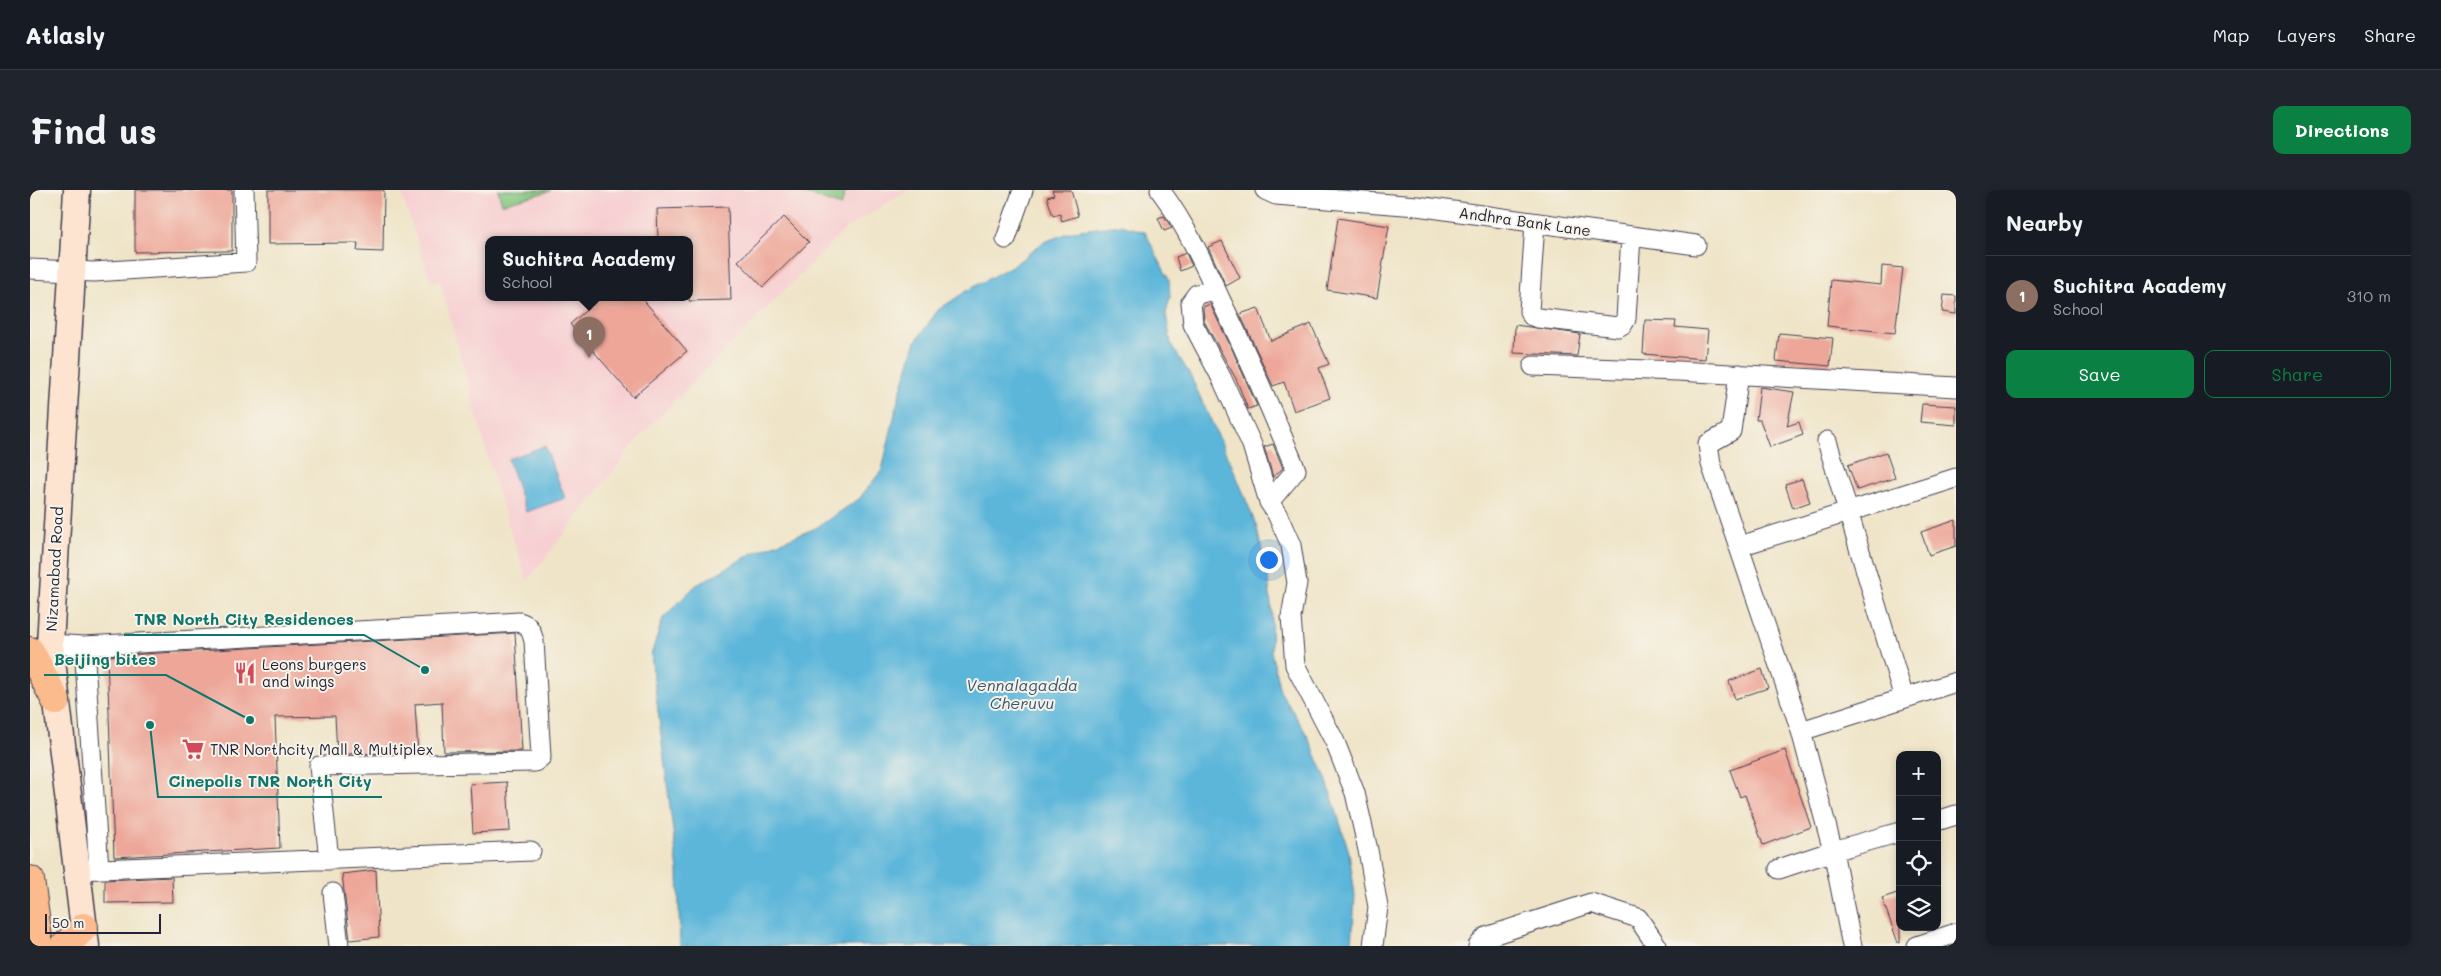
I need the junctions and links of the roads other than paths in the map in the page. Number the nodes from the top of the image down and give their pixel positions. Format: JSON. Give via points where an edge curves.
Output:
{"nodes":[{"id":1,"x":77,"y":190,"type":"edge"},
{"id":2,"x":244,"y":190,"type":"edge"},
{"id":3,"x":1023,"y":190,"type":"edge"},
{"id":4,"x":1160,"y":190,"type":"edge"},
{"id":5,"x":1265,"y":190,"type":"edge"},
{"id":6,"x":1418,"y":198,"type":"edge"},
{"id":7,"x":1535,"y":223,"type":"junction"},
{"id":8,"x":1631,"y":236,"type":"junction"},
{"id":9,"x":1006,"y":239,"type":"dead end"},
{"id":10,"x":1696,"y":245,"type":"dead end"},
{"id":11,"x":30,"y":268,"type":"edge"},
{"id":12,"x":74,"y":272,"type":"junction"},
{"id":13,"x":1216,"y":290,"type":"junction"},
{"id":14,"x":1533,"y":366,"type":"dead end"},
{"id":15,"x":1739,"y":374,"type":"junction"},
{"id":16,"x":1956,"y":387,"type":"edge"},
{"id":17,"x":1826,"y":442,"type":"dead end"},
{"id":18,"x":1955,"y":482,"type":"edge"},
{"id":19,"x":1269,"y":502,"type":"junction"},
{"id":20,"x":1848,"y":511,"type":"junction"},
{"id":21,"x":1740,"y":546,"type":"junction"},
{"id":22,"x":84,"y":646,"type":"junction"},
{"id":23,"x":40,"y":647,"type":"edge"},
{"id":24,"x":1956,"y":682,"type":"edge"},
{"id":25,"x":1904,"y":698,"type":"junction"},
{"id":26,"x":56,"y":700,"type":"joint"},
{"id":27,"x":1801,"y":731,"type":"junction"},
{"id":28,"x":1956,"y":815,"type":"edge"},
{"id":29,"x":1941,"y":820,"type":"edge"},
{"id":30,"x":1896,"y":833,"type":"edge"},
{"id":31,"x":530,"y":851,"type":"dead end"},
{"id":32,"x":1833,"y":851,"type":"junction"},
{"id":33,"x":329,"y":860,"type":"junction"},
{"id":34,"x":1779,"y":869,"type":"dead end"},
{"id":35,"x":88,"y":870,"type":"junction"},
{"id":36,"x":30,"y":880,"type":"edge"},
{"id":37,"x":333,"y":892,"type":"dead end"},
{"id":38,"x":1956,"y":933,"type":"edge"},
{"id":39,"x":78,"y":940,"type":"edge"},
{"id":40,"x":39,"y":946,"type":"edge"},
{"id":41,"x":339,"y":946,"type":"edge"},
{"id":42,"x":1373,"y":946,"type":"edge"},
{"id":43,"x":1478,"y":946,"type":"edge"},
{"id":44,"x":1657,"y":946,"type":"edge"},
{"id":45,"x":1852,"y":946,"type":"edge"},
{"id":46,"x":1917,"y":946,"type":"edge"}],
"edges":[{"from":1,"to":12,"type":"main road","name":"Nizamabad Road"},
{"from":2,"to":12,"type":"street","via":[[246,262]]},
{"from":3,"to":9,"type":"street"},
{"from":4,"to":13,"type":"street","via":[[1180,217]]},
{"from":5,"to":6,"type":"street","name":"Andhra Bank Lane","via":[[1276,195]]},
{"from":6,"to":7,"type":"street","name":"Andhra Bank Lane"},
{"from":7,"to":8,"type":"street","name":"Andhra Bank Lane"},
{"from":7,"to":8,"type":"street","via":[[1529,311],[1538,318],[1618,327],[1624,324]]},
{"from":8,"to":10,"type":"street","name":"Andhra Bank Lane"},
{"from":11,"to":12,"type":"street"},
{"from":12,"to":23,"type":"main road","name":"Nizamabad Road"},
{"from":13,"to":19,"type":"street","via":[[1259,379],[1296,470]]},
{"from":13,"to":19,"type":"street","via":[[1197,294],[1191,302],[1193,324],[1252,445]]},
{"from":14,"to":15,"type":"street"},
{"from":15,"to":16,"type":"street"},
{"from":15,"to":21,"type":"street","via":[[1731,431],[1708,444],[1711,464]]},
{"from":17,"to":20,"type":"street"},
{"from":18,"to":20,"type":"street"},
{"from":19,"to":42,"type":"street","via":[[1292,545],[1297,583],[1291,617],[1295,665],[1335,742],[1354,793],[1368,850],[1378,907]]},
{"from":20,"to":21,"type":"street"},
{"from":20,"to":25,"type":"street"},
{"from":21,"to":27,"type":"street"},
{"from":22,"to":23,"type":"street"},
{"from":22,"to":33,"type":"street","via":[[526,624],[534,641],[541,757],[536,762],[319,766]]},
{"from":22,"to":35,"type":"street"},
{"from":23,"to":26,"type":"highway"},
{"from":24,"to":25,"type":"street"},
{"from":25,"to":27,"type":"street"},
{"from":26,"to":35,"type":"main road"},
{"from":27,"to":32,"type":"street"},
{"from":28,"to":29,"type":"street"},
{"from":30,"to":32,"type":"street"},
{"from":31,"to":33,"type":"street"},
{"from":32,"to":34,"type":"street"},
{"from":32,"to":45,"type":"street"},
{"from":33,"to":35,"type":"street"},
{"from":35,"to":39,"type":"main road"},
{"from":36,"to":40,"type":"highway"},
{"from":37,"to":41,"type":"street"},
{"from":38,"to":46,"type":"street"},
{"from":43,"to":44,"type":"street","via":[[1486,937],[1591,903],[1638,918]]}]}
